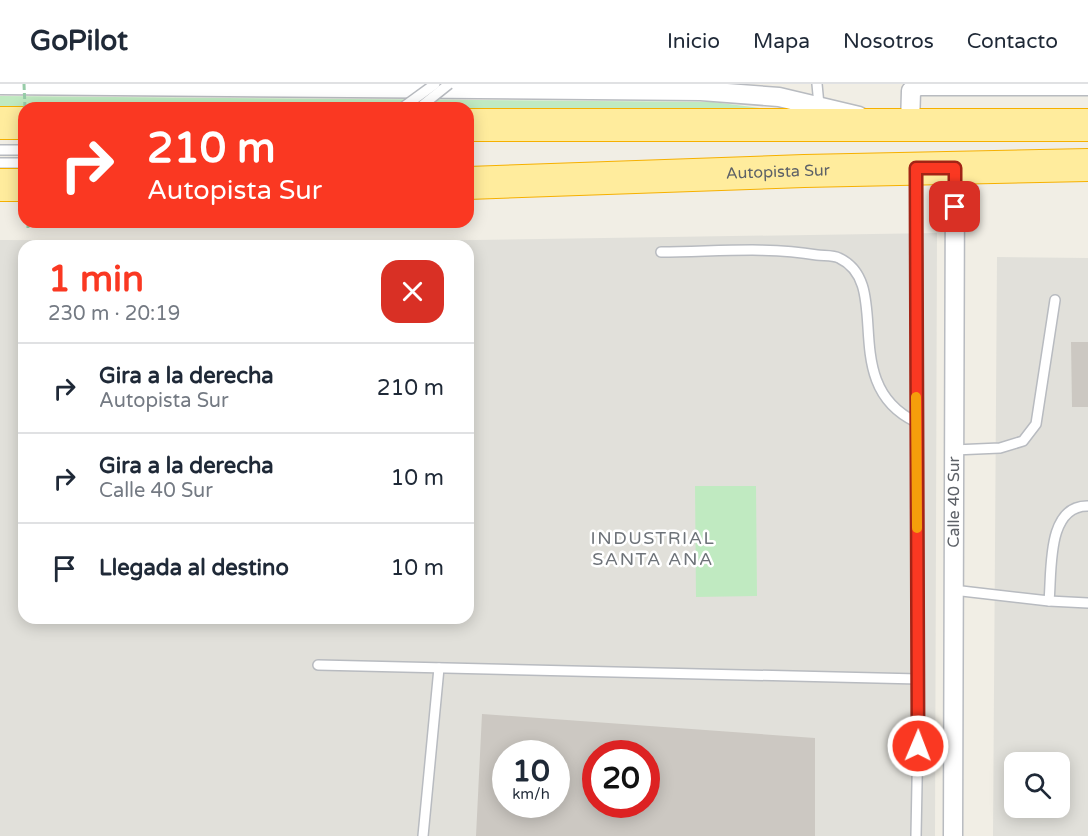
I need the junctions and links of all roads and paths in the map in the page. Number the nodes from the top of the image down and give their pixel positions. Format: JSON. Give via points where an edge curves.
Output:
{"nodes":[{"id":1,"x":24,"y":84,"type":"edge"},
{"id":2,"x":435,"y":84,"type":"edge"},
{"id":3,"x":449,"y":84,"type":"edge"},
{"id":4,"x":818,"y":84,"type":"edge"},
{"id":5,"x":0,"y":85,"type":"edge"},
{"id":6,"x":395,"y":86,"type":"edge"},
{"id":7,"x":1088,"y":86,"type":"edge"},
{"id":8,"x":908,"y":88,"type":"edge"},
{"id":9,"x":25,"y":102,"type":"edge"},
{"id":10,"x":410,"y":102,"type":"edge"},
{"id":11,"x":427,"y":102,"type":"edge"},
{"id":12,"x":819,"y":105,"type":"junction"},
{"id":13,"x":0,"y":123,"type":"edge"},
{"id":14,"x":18,"y":123,"type":"edge"},
{"id":15,"x":474,"y":125,"type":"edge"},
{"id":16,"x":900,"y":125,"type":"junction"},
{"id":17,"x":1088,"y":125,"type":"edge"},
{"id":18,"x":0,"y":150,"type":"edge"},
{"id":19,"x":18,"y":150,"type":"edge"},
{"id":20,"x":0,"y":163,"type":"edge"},
{"id":21,"x":18,"y":163,"type":"edge"},
{"id":22,"x":1088,"y":165,"type":"edge"},
{"id":23,"x":916,"y":168,"type":"junction"},
{"id":24,"x":955,"y":168,"type":"junction"},
{"id":25,"x":474,"y":183,"type":"edge"},
{"id":26,"x":0,"y":185,"type":"edge"},
{"id":27,"x":18,"y":185,"type":"edge"},
{"id":28,"x":661,"y":252,"type":"dead end"},
{"id":29,"x":1055,"y":300,"type":"dead end"},
{"id":30,"x":916,"y":422,"type":"junction"},
{"id":31,"x":954,"y":450,"type":"junction"},
{"id":32,"x":1088,"y":506,"type":"edge"},
{"id":33,"x":953,"y":590,"type":"junction"},
{"id":34,"x":1049,"y":601,"type":"junction"},
{"id":35,"x":1088,"y":603,"type":"edge"},
{"id":36,"x":318,"y":665,"type":"dead end"},
{"id":37,"x":439,"y":668,"type":"junction"},
{"id":38,"x":919,"y":679,"type":"junction"},
{"id":39,"x":423,"y":836,"type":"edge"},
{"id":40,"x":916,"y":836,"type":"edge"},
{"id":41,"x":952,"y":836,"type":"edge"}],
"edges":[{"from":1,"to":9,"type":"path","bridge":true},
{"from":2,"to":10,"type":"lane","bridge":true},
{"from":3,"to":11,"type":"lane","bridge":true},
{"from":4,"to":12,"type":"lane"},
{"from":5,"to":6,"type":"street"},
{"from":6,"to":12,"type":"street","via":[[701,91]]},
{"from":7,"to":8,"type":"street"},
{"from":8,"to":16,"type":"street"},
{"from":12,"to":16,"type":"street"},
{"from":13,"to":14,"type":"highway"},
{"from":15,"to":16,"type":"highway"},
{"from":16,"to":17,"type":"highway"},
{"from":18,"to":19,"type":"lane"},
{"from":20,"to":21,"type":"lane"},
{"from":22,"to":24,"type":"highway","name":"Autopista Sur"},
{"from":23,"to":24,"type":"highway","name":"Autopista Sur"},
{"from":23,"to":25,"type":"highway","name":"Autopista Sur"},
{"from":23,"to":30,"type":"lane"},
{"from":24,"to":31,"type":"street","name":"Calle 40 Sur"},
{"from":26,"to":27,"type":"highway"},
{"from":28,"to":30,"type":"lane","via":[[795,251],[839,258],[858,274],[868,302],[867,342],[875,378],[891,405]]},
{"from":29,"to":31,"type":"lane","via":[[1036,424],[1023,441],[1000,448]]},
{"from":30,"to":38,"type":"lane"},
{"from":31,"to":33,"type":"street","name":"Calle 40 Sur"},
{"from":32,"to":34,"type":"lane","via":[[1064,515],[1056,529]]},
{"from":33,"to":34,"type":"lane"},
{"from":33,"to":41,"type":"street","name":"Calle 40 Sur"},
{"from":34,"to":35,"type":"lane"},
{"from":36,"to":37,"type":"lane"},
{"from":37,"to":38,"type":"lane"},
{"from":37,"to":39,"type":"lane"},
{"from":38,"to":40,"type":"lane"}]}
